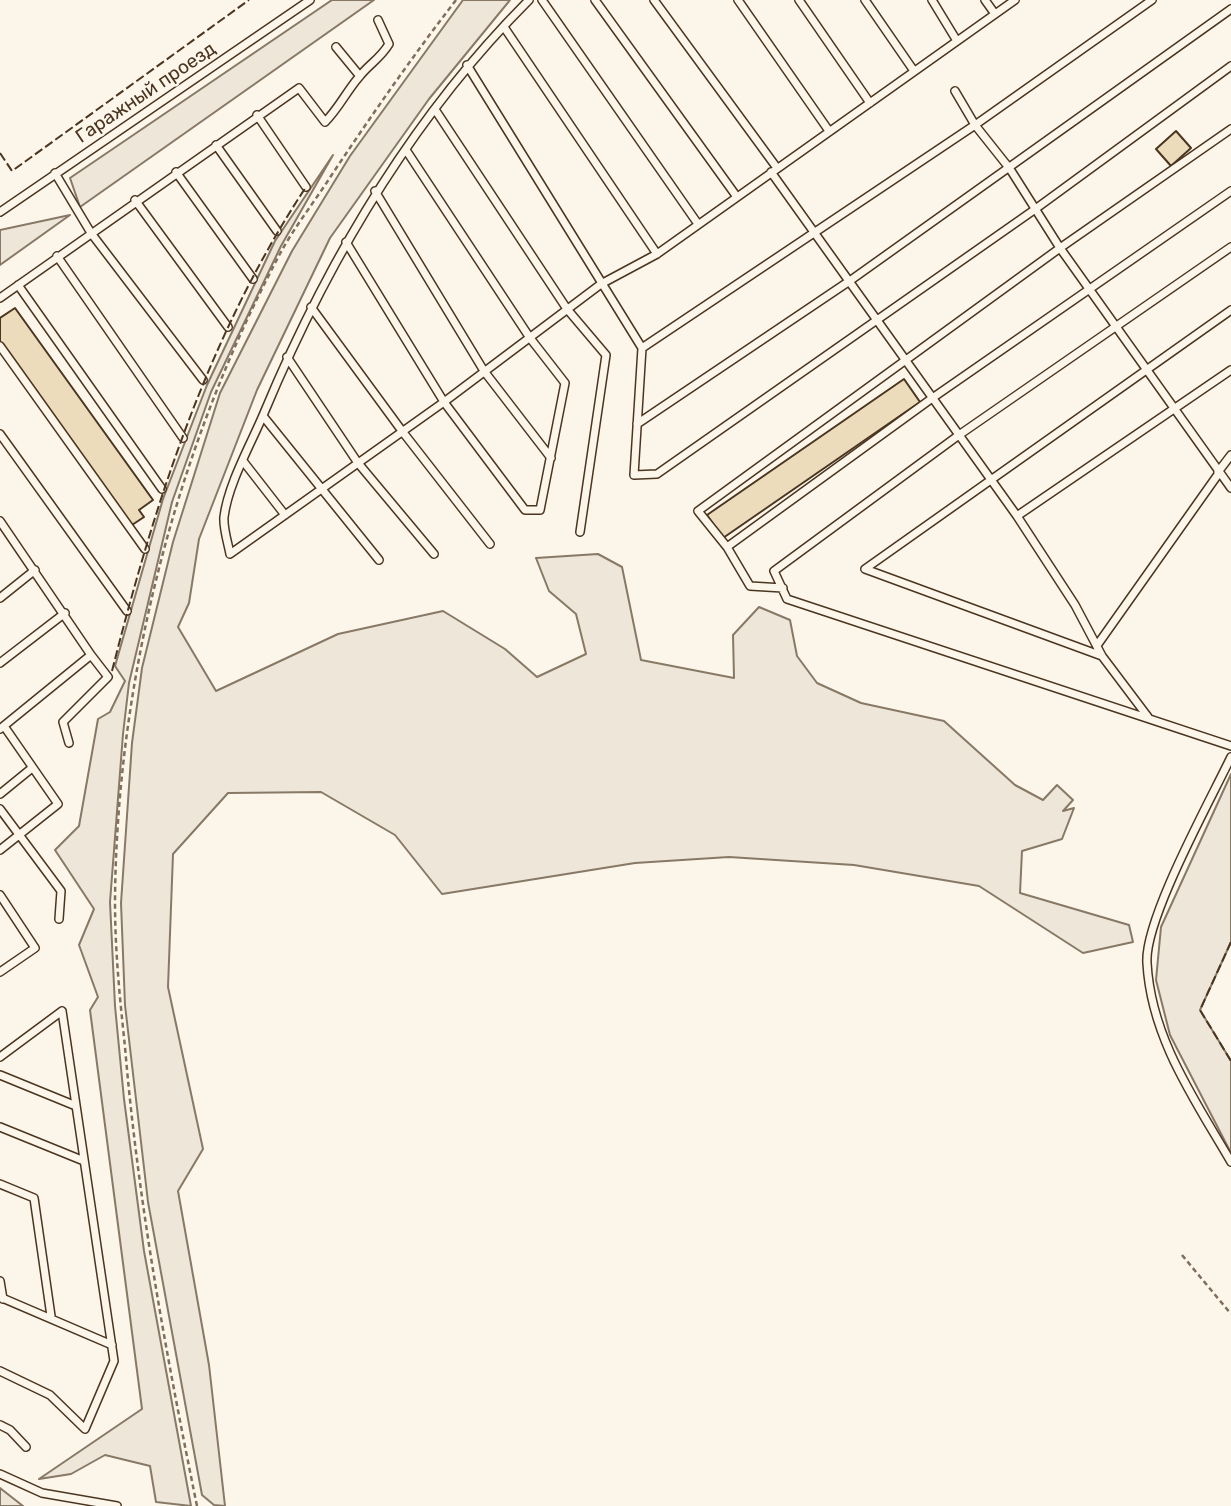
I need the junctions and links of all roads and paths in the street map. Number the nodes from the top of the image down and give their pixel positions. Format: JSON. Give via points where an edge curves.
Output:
{"nodes":[{"id":1,"x":310,"y":0,"type":"edge"},
{"id":2,"x":456,"y":0,"type":"edge"},
{"id":3,"x":528,"y":0,"type":"edge"},
{"id":4,"x":542,"y":0,"type":"edge"},
{"id":5,"x":595,"y":0,"type":"edge"},
{"id":6,"x":654,"y":0,"type":"edge"},
{"id":7,"x":738,"y":0,"type":"edge"},
{"id":8,"x":799,"y":0,"type":"edge"},
{"id":9,"x":865,"y":0,"type":"edge"},
{"id":10,"x":932,"y":0,"type":"edge"},
{"id":11,"x":985,"y":0,"type":"edge"},
{"id":12,"x":1015,"y":0,"type":"edge"},
{"id":13,"x":1152,"y":0,"type":"edge"},
{"id":14,"x":1231,"y":9,"type":"edge"},
{"id":15,"x":995,"y":14,"type":"junction"},
{"id":16,"x":378,"y":20,"type":"dead end"},
{"id":17,"x":504,"y":27,"type":"junction"},
{"id":18,"x":957,"y":41,"type":"junction"},
{"id":19,"x":336,"y":47,"type":"dead end"},
{"id":20,"x":467,"y":65,"type":"junction"},
{"id":21,"x":1231,"y":66,"type":"edge"},
{"id":22,"x":914,"y":71,"type":"junction"},
{"id":23,"x":359,"y":75,"type":"junction"},
{"id":24,"x":955,"y":91,"type":"dead end"},
{"id":25,"x":870,"y":103,"type":"junction"},
{"id":26,"x":436,"y":111,"type":"junction"},
{"id":27,"x":257,"y":115,"type":"junction"},
{"id":28,"x":975,"y":125,"type":"junction"},
{"id":29,"x":1231,"y":129,"type":"edge"},
{"id":30,"x":829,"y":131,"type":"junction"},
{"id":31,"x":216,"y":145,"type":"junction"},
{"id":32,"x":406,"y":150,"type":"junction"},
{"id":33,"x":1010,"y":169,"type":"junction"},
{"id":34,"x":774,"y":170,"type":"junction"},
{"id":35,"x":176,"y":172,"type":"junction"},
{"id":36,"x":55,"y":173,"type":"junction"},
{"id":37,"x":306,"y":187,"type":"dead end"},
{"id":38,"x":375,"y":191,"type":"junction"},
{"id":39,"x":1231,"y":191,"type":"edge"},
{"id":40,"x":737,"y":197,"type":"junction"},
{"id":41,"x":135,"y":200,"type":"junction"},
{"id":42,"x":1034,"y":210,"type":"junction"},
{"id":43,"x":0,"y":212,"type":"edge"},
{"id":44,"x":698,"y":224,"type":"junction"},
{"id":45,"x":277,"y":231,"type":"dead end"},
{"id":46,"x":91,"y":233,"type":"junction"},
{"id":47,"x":814,"y":234,"type":"junction"},
{"id":48,"x":346,"y":242,"type":"junction"},
{"id":49,"x":1231,"y":247,"type":"edge"},
{"id":50,"x":1059,"y":248,"type":"junction"},
{"id":51,"x":657,"y":254,"type":"junction"},
{"id":52,"x":57,"y":256,"type":"junction"},
{"id":53,"x":253,"y":279,"type":"dead end"},
{"id":54,"x":851,"y":280,"type":"junction"},
{"id":55,"x":601,"y":284,"type":"junction"},
{"id":56,"x":18,"y":285,"type":"junction"},
{"id":57,"x":1091,"y":289,"type":"junction"},
{"id":58,"x":0,"y":298,"type":"edge"},
{"id":59,"x":311,"y":307,"type":"junction"},
{"id":60,"x":567,"y":309,"type":"junction"},
{"id":61,"x":1231,"y":310,"type":"edge"},
{"id":62,"x":876,"y":321,"type":"junction"},
{"id":63,"x":1118,"y":326,"type":"junction"},
{"id":64,"x":228,"y":327,"type":"dead end"},
{"id":65,"x":530,"y":338,"type":"junction"},
{"id":66,"x":0,"y":346,"type":"edge"},
{"id":67,"x":642,"y":348,"type":"junction"},
{"id":68,"x":287,"y":357,"type":"junction"},
{"id":69,"x":906,"y":363,"type":"junction"},
{"id":70,"x":1146,"y":369,"type":"junction"},
{"id":71,"x":1231,"y":370,"type":"edge"},
{"id":72,"x":484,"y":371,"type":"junction"},
{"id":73,"x":203,"y":380,"type":"dead end"},
{"id":74,"x":931,"y":399,"type":"junction"},
{"id":75,"x":444,"y":402,"type":"junction"},
{"id":76,"x":1175,"y":409,"type":"junction"},
{"id":77,"x":263,"y":415,"type":"junction"},
{"id":78,"x":637,"y":424,"type":"junction"},
{"id":79,"x":402,"y":431,"type":"junction"},
{"id":80,"x":0,"y":434,"type":"edge"},
{"id":81,"x":959,"y":435,"type":"junction"},
{"id":82,"x":183,"y":438,"type":"dead end"},
{"id":83,"x":1231,"y":455,"type":"edge"},
{"id":84,"x":551,"y":458,"type":"junction"},
{"id":85,"x":243,"y":461,"type":"junction"},
{"id":86,"x":358,"y":463,"type":"junction"},
{"id":87,"x":1218,"y":473,"type":"junction"},
{"id":88,"x":990,"y":479,"type":"junction"},
{"id":89,"x":1231,"y":488,"type":"edge"},
{"id":90,"x":162,"y":489,"type":"dead end"},
{"id":91,"x":321,"y":490,"type":"junction"},
{"id":92,"x":285,"y":515,"type":"junction"},
{"id":93,"x":1017,"y":516,"type":"junction"},
{"id":94,"x":0,"y":521,"type":"edge"},
{"id":95,"x":8,"y":532,"type":"junction"},
{"id":96,"x":580,"y":532,"type":"dead end"},
{"id":97,"x":0,"y":537,"type":"edge"},
{"id":98,"x":490,"y":544,"type":"dead end"},
{"id":99,"x":727,"y":547,"type":"junction"},
{"id":100,"x":145,"y":550,"type":"dead end"},
{"id":101,"x":434,"y":554,"type":"dead end"},
{"id":102,"x":379,"y":559,"type":"dead end"},
{"id":103,"x":35,"y":570,"type":"junction"},
{"id":104,"x":783,"y":588,"type":"junction"},
{"id":105,"x":0,"y":598,"type":"edge"},
{"id":106,"x":127,"y":611,"type":"dead end"},
{"id":107,"x":65,"y":613,"type":"junction"},
{"id":108,"x":1098,"y":644,"type":"junction"},
{"id":109,"x":92,"y":655,"type":"junction"},
{"id":110,"x":1101,"y":656,"type":"junction"},
{"id":111,"x":0,"y":663,"type":"edge"},
{"id":112,"x":1148,"y":717,"type":"junction"},
{"id":113,"x":2,"y":728,"type":"edge"},
{"id":114,"x":69,"y":743,"type":"dead end"},
{"id":115,"x":1231,"y":746,"type":"edge"},
{"id":116,"x":1231,"y":757,"type":"edge"},
{"id":117,"x":32,"y":768,"type":"junction"},
{"id":118,"x":0,"y":794,"type":"edge"},
{"id":119,"x":0,"y":809,"type":"edge"},
{"id":120,"x":18,"y":836,"type":"junction"},
{"id":121,"x":0,"y":850,"type":"edge"},
{"id":122,"x":0,"y":895,"type":"edge"},
{"id":123,"x":8,"y":904,"type":"junction"},
{"id":124,"x":0,"y":910,"type":"edge"},
{"id":125,"x":59,"y":919,"type":"dead end"},
{"id":126,"x":0,"y":972,"type":"edge"},
{"id":127,"x":0,"y":1057,"type":"edge"},
{"id":128,"x":0,"y":1075,"type":"edge"},
{"id":129,"x":76,"y":1106,"type":"junction"},
{"id":130,"x":0,"y":1127,"type":"edge"},
{"id":131,"x":84,"y":1161,"type":"junction"},
{"id":132,"x":1231,"y":1162,"type":"edge"},
{"id":133,"x":0,"y":1184,"type":"edge"},
{"id":134,"x":1182,"y":1255,"type":"dead end"},
{"id":135,"x":0,"y":1281,"type":"edge"},
{"id":136,"x":2,"y":1298,"type":"edge"},
{"id":137,"x":1231,"y":1314,"type":"edge"},
{"id":138,"x":51,"y":1316,"type":"junction"},
{"id":139,"x":112,"y":1345,"type":"junction"},
{"id":140,"x":0,"y":1371,"type":"edge"},
{"id":141,"x":0,"y":1425,"type":"edge"},
{"id":142,"x":26,"y":1447,"type":"dead end"},
{"id":143,"x":0,"y":1474,"type":"edge"},
{"id":144,"x":117,"y":1506,"type":"edge"},
{"id":145,"x":197,"y":1506,"type":"edge"}],
"edges":[{"from":1,"to":36,"type":"lane","name":"Гаражный проезд"},
{"from":2,"to":145,"type":"path","via":[[411,58],[284,247],[246,323],[214,392],[193,454],[138,654],[115,903],[121,1004],[135,1160]]},
{"from":3,"to":17,"type":"lane"},
{"from":4,"to":44,"type":"lane"},
{"from":5,"to":40,"type":"lane"},
{"from":6,"to":34,"type":"lane"},
{"from":7,"to":30,"type":"lane"},
{"from":8,"to":25,"type":"lane"},
{"from":9,"to":22,"type":"lane"},
{"from":10,"to":18,"type":"lane"},
{"from":11,"to":15,"type":"lane"},
{"from":12,"to":15,"type":"lane"},
{"from":13,"to":28,"type":"lane"},
{"from":14,"to":33,"type":"lane"},
{"from":15,"to":18,"type":"lane"},
{"from":16,"to":23,"type":"lane","via":[[388,44],[380,60]]},
{"from":17,"to":20,"type":"lane"},
{"from":17,"to":51,"type":"lane"},
{"from":18,"to":22,"type":"lane"},
{"from":19,"to":23,"type":"lane"},
{"from":20,"to":26,"type":"lane"},
{"from":20,"to":55,"type":"lane"},
{"from":21,"to":42,"type":"lane"},
{"from":22,"to":25,"type":"lane"},
{"from":23,"to":27,"type":"lane","via":[[341,106],[324,122],[299,88]]},
{"from":24,"to":28,"type":"lane"},
{"from":25,"to":30,"type":"lane"},
{"from":26,"to":32,"type":"lane"},
{"from":26,"to":60,"type":"lane"},
{"from":27,"to":31,"type":"lane"},
{"from":27,"to":37,"type":"lane"},
{"from":28,"to":33,"type":"lane"},
{"from":28,"to":47,"type":"lane"},
{"from":29,"to":50,"type":"lane"},
{"from":30,"to":34,"type":"lane"},
{"from":31,"to":35,"type":"lane"},
{"from":31,"to":45,"type":"lane"},
{"from":32,"to":38,"type":"lane"},
{"from":32,"to":65,"type":"lane"},
{"from":33,"to":42,"type":"lane"},
{"from":33,"to":54,"type":"lane"},
{"from":34,"to":40,"type":"lane"},
{"from":34,"to":47,"type":"lane"},
{"from":35,"to":41,"type":"lane"},
{"from":35,"to":53,"type":"lane"},
{"from":36,"to":43,"type":"lane","name":"Гаражный проезд"},
{"from":36,"to":46,"type":"lane"},
{"from":38,"to":48,"type":"lane"},
{"from":38,"to":72,"type":"lane"},
{"from":39,"to":57,"type":"lane"},
{"from":40,"to":44,"type":"lane"},
{"from":41,"to":46,"type":"lane"},
{"from":41,"to":64,"type":"lane"},
{"from":42,"to":50,"type":"lane"},
{"from":42,"to":62,"type":"lane"},
{"from":44,"to":51,"type":"lane"},
{"from":46,"to":52,"type":"lane"},
{"from":46,"to":73,"type":"lane"},
{"from":47,"to":54,"type":"lane"},
{"from":47,"to":67,"type":"lane"},
{"from":48,"to":59,"type":"lane"},
{"from":48,"to":75,"type":"lane"},
{"from":49,"to":63,"type":"lane"},
{"from":50,"to":57,"type":"lane"},
{"from":50,"to":69,"type":"lane"},
{"from":51,"to":55,"type":"lane"},
{"from":52,"to":56,"type":"lane"},
{"from":52,"to":82,"type":"lane"},
{"from":54,"to":62,"type":"lane"},
{"from":54,"to":78,"type":"lane"},
{"from":55,"to":60,"type":"lane"},
{"from":55,"to":67,"type":"lane"},
{"from":56,"to":58,"type":"lane"},
{"from":56,"to":90,"type":"lane"},
{"from":57,"to":63,"type":"lane"},
{"from":57,"to":74,"type":"lane"},
{"from":59,"to":68,"type":"lane"},
{"from":59,"to":79,"type":"lane"},
{"from":60,"to":65,"type":"lane"},
{"from":60,"to":96,"type":"lane","via":[[606,355]]},
{"from":61,"to":70,"type":"lane"},
{"from":62,"to":69,"type":"lane"},
{"from":62,"to":78,"type":"lane","via":[[657,474],[634,475]]},
{"from":63,"to":70,"type":"lane"},
{"from":63,"to":81,"type":"lane"},
{"from":65,"to":72,"type":"lane"},
{"from":65,"to":84,"type":"lane","via":[[565,383]]},
{"from":66,"to":100,"type":"lane"},
{"from":67,"to":78,"type":"lane"},
{"from":68,"to":77,"type":"lane"},
{"from":68,"to":86,"type":"lane"},
{"from":69,"to":74,"type":"lane"},
{"from":69,"to":99,"type":"lane","via":[[698,511]]},
{"from":70,"to":76,"type":"lane"},
{"from":70,"to":88,"type":"lane"},
{"from":71,"to":76,"type":"lane"},
{"from":72,"to":75,"type":"lane"},
{"from":72,"to":84,"type":"lane"},
{"from":74,"to":81,"type":"lane"},
{"from":74,"to":99,"type":"lane"},
{"from":75,"to":79,"type":"lane"},
{"from":75,"to":84,"type":"lane","via":[[525,510],[541,510]]},
{"from":76,"to":87,"type":"lane"},
{"from":76,"to":93,"type":"lane"},
{"from":77,"to":85,"type":"lane"},
{"from":77,"to":91,"type":"lane"},
{"from":79,"to":86,"type":"lane"},
{"from":79,"to":98,"type":"lane"},
{"from":80,"to":106,"type":"lane"},
{"from":81,"to":88,"type":"lane"},
{"from":81,"to":104,"type":"lane","via":[[774,570]]},
{"from":83,"to":87,"type":"lane"},
{"from":85,"to":92,"type":"lane"},
{"from":85,"to":92,"type":"lane","via":[[224,518],[230,554]]},
{"from":86,"to":91,"type":"lane"},
{"from":86,"to":101,"type":"lane"},
{"from":87,"to":89,"type":"lane"},
{"from":87,"to":108,"type":"lane"},
{"from":88,"to":93,"type":"lane"},
{"from":88,"to":110,"type":"lane","via":[[865,569]]},
{"from":91,"to":92,"type":"lane"},
{"from":91,"to":102,"type":"lane"},
{"from":93,"to":108,"type":"lane"},
{"from":94,"to":95,"type":"lane"},
{"from":95,"to":97,"type":"lane"},
{"from":95,"to":103,"type":"lane"},
{"from":99,"to":104,"type":"lane","via":[[750,586]]},
{"from":103,"to":105,"type":"lane"},
{"from":103,"to":107,"type":"lane"},
{"from":104,"to":112,"type":"lane","via":[[787,599]]},
{"from":107,"to":109,"type":"lane"},
{"from":107,"to":111,"type":"lane"},
{"from":108,"to":110,"type":"lane"},
{"from":109,"to":113,"type":"lane"},
{"from":109,"to":114,"type":"lane","via":[[107,677],[62,722]]},
{"from":110,"to":112,"type":"lane"},
{"from":112,"to":115,"type":"lane"},
{"from":113,"to":117,"type":"lane"},
{"from":116,"to":132,"type":"lane","via":[[1155,920],[1147,961],[1156,1016],[1174,1064]]},
{"from":117,"to":118,"type":"lane"},
{"from":117,"to":120,"type":"lane","via":[[58,804]]},
{"from":119,"to":120,"type":"lane"},
{"from":120,"to":121,"type":"lane"},
{"from":120,"to":125,"type":"lane","via":[[61,891]]},
{"from":122,"to":123,"type":"lane"},
{"from":123,"to":124,"type":"lane"},
{"from":123,"to":126,"type":"lane","via":[[35,948]]},
{"from":127,"to":129,"type":"lane","via":[[62,1011]]},
{"from":128,"to":129,"type":"lane"},
{"from":129,"to":131,"type":"lane"},
{"from":130,"to":131,"type":"lane"},
{"from":131,"to":139,"type":"lane"},
{"from":133,"to":138,"type":"lane","via":[[34,1198]]},
{"from":134,"to":137,"type":"path"},
{"from":135,"to":136,"type":"lane"},
{"from":136,"to":138,"type":"lane"},
{"from":138,"to":139,"type":"lane"},
{"from":139,"to":140,"type":"lane","via":[[114,1361],[85,1429],[50,1395]]},
{"from":141,"to":142,"type":"lane"},
{"from":143,"to":144,"type":"lane","via":[[42,1493]]}]}
